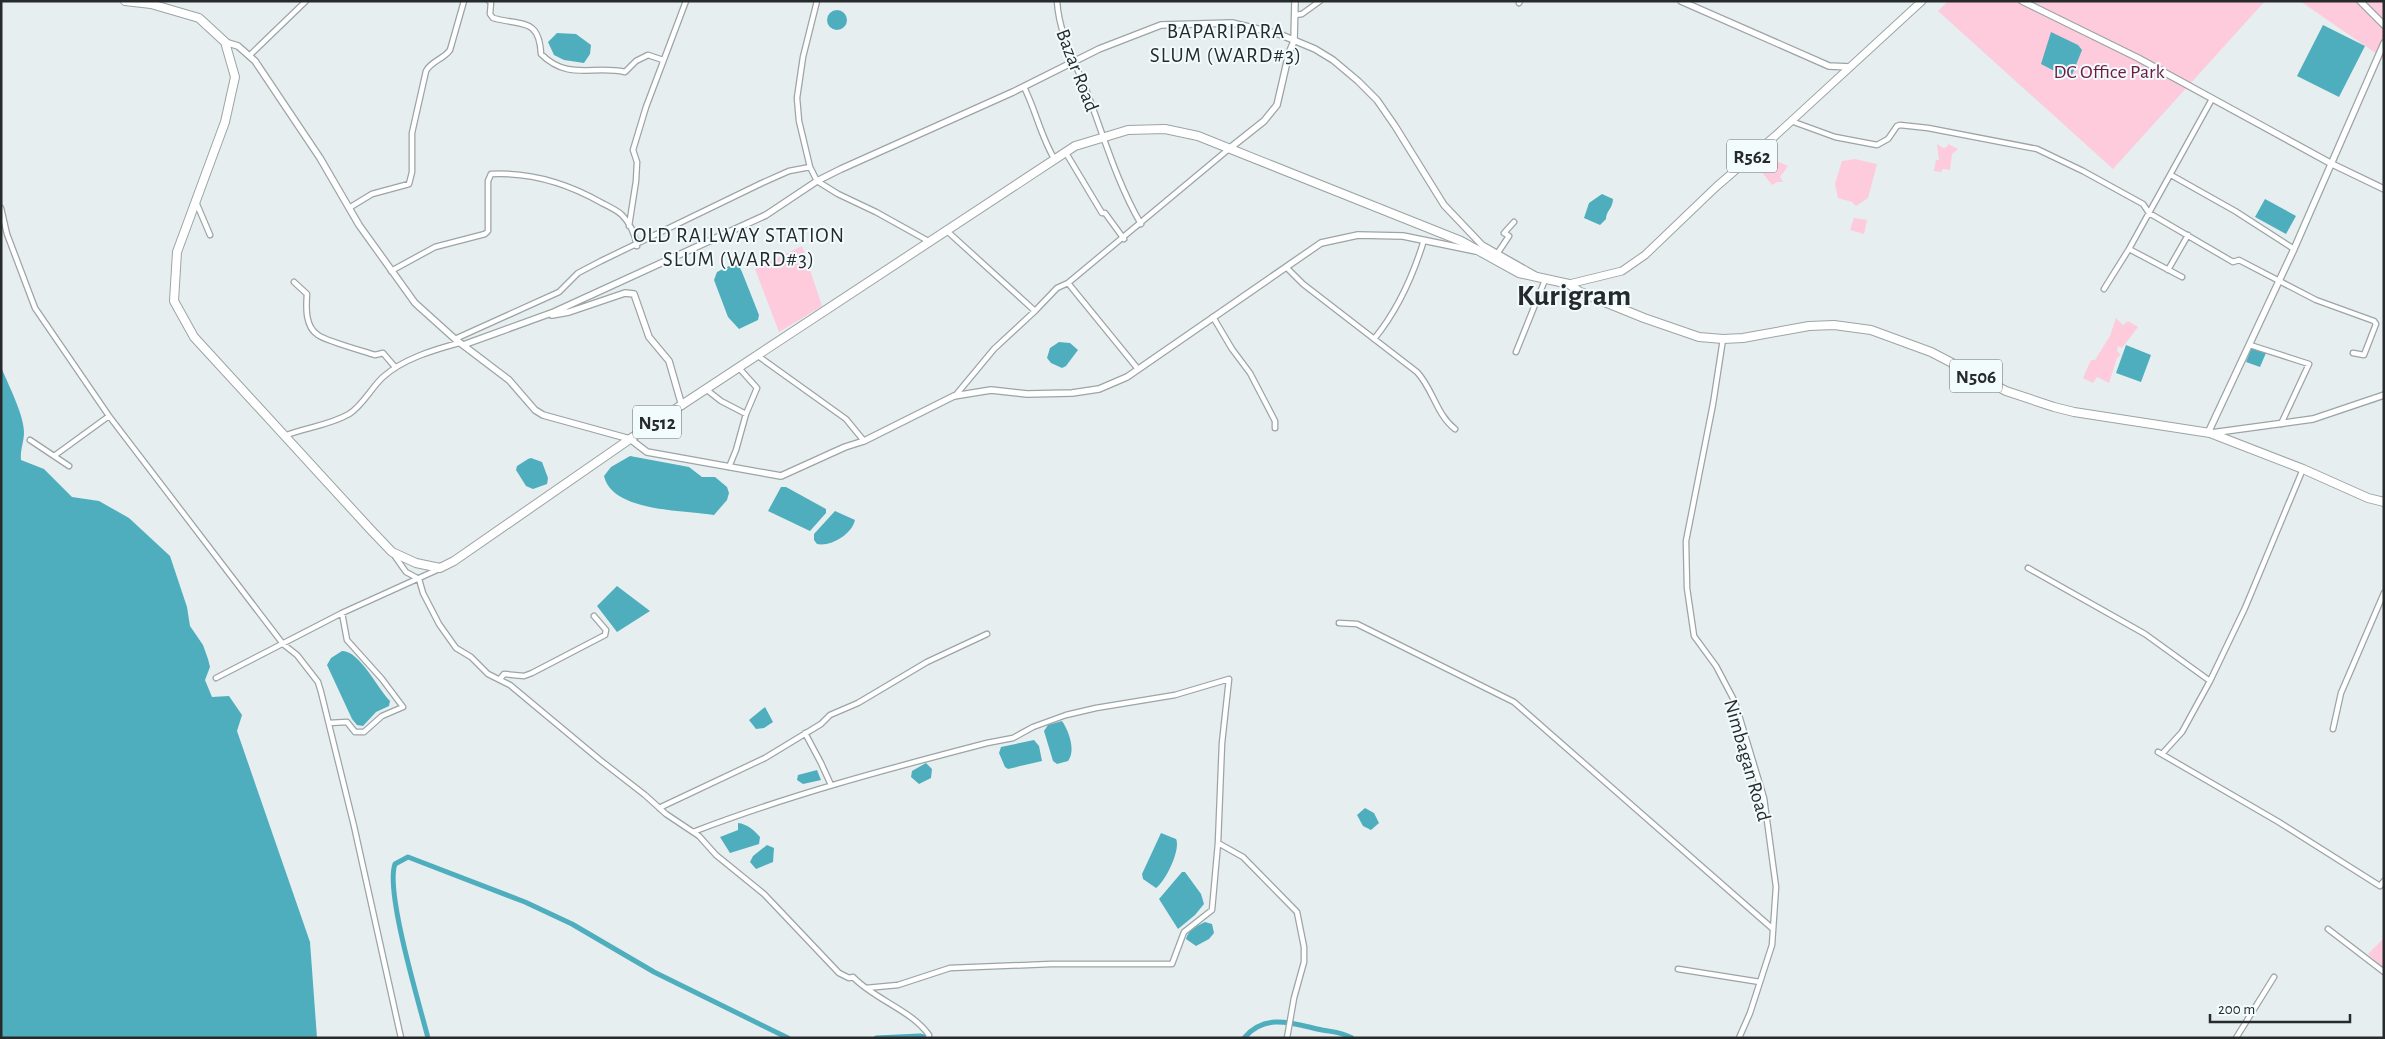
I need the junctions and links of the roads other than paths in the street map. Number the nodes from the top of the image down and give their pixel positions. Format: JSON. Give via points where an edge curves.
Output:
{"nodes":[{"id":1,"x":125,"y":1,"type":"edge"},
{"id":2,"x":306,"y":1,"type":"edge"},
{"id":3,"x":464,"y":1,"type":"edge"},
{"id":4,"x":488,"y":1,"type":"edge"},
{"id":5,"x":686,"y":1,"type":"edge"},
{"id":6,"x":817,"y":1,"type":"edge"},
{"id":7,"x":1057,"y":1,"type":"edge"},
{"id":8,"x":1295,"y":1,"type":"edge"},
{"id":9,"x":1320,"y":1,"type":"edge"},
{"id":10,"x":1681,"y":1,"type":"edge"},
{"id":11,"x":1922,"y":1,"type":"edge"},
{"id":12,"x":2022,"y":1,"type":"edge"},
{"id":13,"x":2360,"y":1,"type":"edge"},
{"id":14,"x":1295,"y":16,"type":"junction"},
{"id":15,"x":2384,"y":25,"type":"edge"},
{"id":16,"x":1294,"y":41,"type":"junction"},
{"id":17,"x":225,"y":42,"type":"junction"},
{"id":18,"x":2384,"y":42,"type":"edge"},
{"id":19,"x":249,"y":56,"type":"junction"},
{"id":20,"x":663,"y":60,"type":"junction"},
{"id":21,"x":1073,"y":62,"type":"junction"},
{"id":22,"x":1829,"y":66,"type":"junction"},
{"id":23,"x":1850,"y":67,"type":"junction"},
{"id":24,"x":1836,"y":80,"type":"junction"},
{"id":25,"x":1024,"y":87,"type":"junction"},
{"id":26,"x":2212,"y":99,"type":"junction"},
{"id":27,"x":1791,"y":121,"type":"junction"},
{"id":28,"x":1103,"y":138,"type":"junction"},
{"id":29,"x":1230,"y":148,"type":"junction"},
{"id":30,"x":1066,"y":153,"type":"junction"},
{"id":31,"x":1055,"y":160,"type":"junction"},
{"id":32,"x":2332,"y":164,"type":"junction"},
{"id":33,"x":810,"y":167,"type":"junction"},
{"id":34,"x":2171,"y":175,"type":"junction"},
{"id":35,"x":817,"y":181,"type":"junction"},
{"id":36,"x":2384,"y":189,"type":"edge"},
{"id":37,"x":196,"y":200,"type":"junction"},
{"id":38,"x":1,"y":208,"type":"edge"},
{"id":39,"x":349,"y":208,"type":"junction"},
{"id":40,"x":2149,"y":213,"type":"junction"},
{"id":41,"x":1514,"y":222,"type":"dead end"},
{"id":42,"x":1141,"y":224,"type":"junction"},
{"id":43,"x":629,"y":226,"type":"junction"},
{"id":44,"x":947,"y":231,"type":"junction"},
{"id":45,"x":210,"y":235,"type":"dead end"},
{"id":46,"x":2188,"y":235,"type":"junction"},
{"id":47,"x":1124,"y":238,"type":"junction"},
{"id":48,"x":1424,"y":240,"type":"junction"},
{"id":49,"x":931,"y":242,"type":"junction"},
{"id":50,"x":637,"y":246,"type":"junction"},
{"id":51,"x":2129,"y":249,"type":"junction"},
{"id":52,"x":2294,"y":249,"type":"junction"},
{"id":53,"x":1478,"y":252,"type":"junction"},
{"id":54,"x":1497,"y":254,"type":"junction"},
{"id":55,"x":1288,"y":268,"type":"junction"},
{"id":56,"x":2166,"y":270,"type":"junction"},
{"id":57,"x":391,"y":271,"type":"junction"},
{"id":58,"x":2182,"y":278,"type":"dead end"},
{"id":59,"x":1546,"y":280,"type":"junction"},
{"id":60,"x":2279,"y":280,"type":"junction"},
{"id":61,"x":294,"y":282,"type":"dead end"},
{"id":62,"x":1068,"y":283,"type":"junction"},
{"id":63,"x":1569,"y":284,"type":"junction"},
{"id":64,"x":2104,"y":289,"type":"dead end"},
{"id":65,"x":1035,"y":311,"type":"junction"},
{"id":66,"x":544,"y":316,"type":"junction"},
{"id":67,"x":1213,"y":317,"type":"junction"},
{"id":68,"x":1374,"y":339,"type":"junction"},
{"id":69,"x":1723,"y":339,"type":"junction"},
{"id":70,"x":459,"y":343,"type":"junction"},
{"id":71,"x":2250,"y":345,"type":"junction"},
{"id":72,"x":1516,"y":352,"type":"dead end"},
{"id":73,"x":2353,"y":353,"type":"dead end"},
{"id":74,"x":758,"y":356,"type":"junction"},
{"id":75,"x":395,"y":367,"type":"junction"},
{"id":76,"x":739,"y":368,"type":"junction"},
{"id":77,"x":1138,"y":369,"type":"junction"},
{"id":78,"x":707,"y":390,"type":"junction"},
{"id":79,"x":2384,"y":395,"type":"edge"},
{"id":80,"x":954,"y":396,"type":"junction"},
{"id":81,"x":682,"y":406,"type":"junction"},
{"id":82,"x":746,"y":414,"type":"junction"},
{"id":83,"x":109,"y":416,"type":"junction"},
{"id":84,"x":2281,"y":424,"type":"junction"},
{"id":85,"x":1275,"y":428,"type":"dead end"},
{"id":86,"x":1455,"y":429,"type":"dead end"},
{"id":87,"x":2209,"y":433,"type":"junction"},
{"id":88,"x":284,"y":436,"type":"junction"},
{"id":89,"x":30,"y":440,"type":"dead end"},
{"id":90,"x":630,"y":440,"type":"junction"},
{"id":91,"x":864,"y":440,"type":"junction"},
{"id":92,"x":54,"y":456,"type":"junction"},
{"id":93,"x":69,"y":466,"type":"dead end"},
{"id":94,"x":728,"y":467,"type":"junction"},
{"id":95,"x":2303,"y":469,"type":"junction"},
{"id":96,"x":2384,"y":502,"type":"edge"},
{"id":97,"x":392,"y":552,"type":"junction"},
{"id":98,"x":440,"y":568,"type":"junction"},
{"id":99,"x":2028,"y":568,"type":"dead end"},
{"id":100,"x":419,"y":579,"type":"junction"},
{"id":101,"x":2384,"y":594,"type":"edge"},
{"id":102,"x":342,"y":613,"type":"junction"},
{"id":103,"x":594,"y":616,"type":"dead end"},
{"id":104,"x":1339,"y":623,"type":"dead end"},
{"id":105,"x":987,"y":634,"type":"dead end"},
{"id":106,"x":283,"y":644,"type":"junction"},
{"id":107,"x":216,"y":678,"type":"dead end"},
{"id":108,"x":500,"y":679,"type":"junction"},
{"id":109,"x":2210,"y":681,"type":"junction"},
{"id":110,"x":329,"y":723,"type":"junction"},
{"id":111,"x":2333,"y":729,"type":"dead end"},
{"id":112,"x":805,"y":733,"type":"junction"},
{"id":113,"x":831,"y":785,"type":"junction"},
{"id":114,"x":659,"y":808,"type":"junction"},
{"id":115,"x":693,"y":832,"type":"junction"},
{"id":116,"x":1218,"y":843,"type":"junction"},
{"id":117,"x":2384,"y":881,"type":"edge"},
{"id":118,"x":1773,"y":929,"type":"junction"},
{"id":119,"x":2328,"y":929,"type":"dead end"},
{"id":120,"x":1678,"y":969,"type":"dead end"},
{"id":121,"x":2384,"y":972,"type":"edge"},
{"id":122,"x":2274,"y":977,"type":"dead end"},
{"id":123,"x":1760,"y":982,"type":"junction"},
{"id":124,"x":866,"y":988,"type":"junction"},
{"id":125,"x":401,"y":1038,"type":"edge"},
{"id":126,"x":928,"y":1038,"type":"edge"},
{"id":127,"x":1287,"y":1038,"type":"edge"},
{"id":128,"x":1739,"y":1038,"type":"edge"},
{"id":129,"x":2236,"y":1038,"type":"edge"}],
"edges":[{"from":1,"to":17,"type":"highway","via":[[151,4],[199,18]]},
{"from":2,"to":19,"type":"street"},
{"from":3,"to":39,"type":"street","via":[[450,50],[426,71],[412,133],[412,172],[408,184],[372,194]]},
{"from":4,"to":20,"type":"street","via":[[493,18],[531,27],[539,35],[541,54],[568,70],[625,72],[648,55]]},
{"from":5,"to":20,"type":"street"},
{"from":6,"to":33,"type":"street","via":[[797,98]]},
{"from":7,"to":21,"type":"street","name":"Bazar Road","via":[[1059,22]]},
{"from":8,"to":14,"type":"street"},
{"from":9,"to":14,"type":"street"},
{"from":10,"to":22,"type":"street"},
{"from":11,"to":23,"type":"main road","number":"R562"},
{"from":12,"to":26,"type":"street","via":[[2138,58]]},
{"from":13,"to":15,"type":"street"},
{"from":14,"to":16,"type":"street"},
{"from":16,"to":21,"type":"street","via":[[1279,34],[1232,23],[1161,25]]},
{"from":16,"to":29,"type":"street","via":[[1277,105],[1264,121]]},
{"from":16,"to":54,"type":"street","via":[[1332,60],[1377,100],[1444,206],[1482,245]]},
{"from":17,"to":19,"type":"street","via":[[238,46]]},
{"from":17,"to":37,"type":"highway","via":[[235,77],[225,122]]},
{"from":18,"to":32,"type":"street"},
{"from":19,"to":39,"type":"street","via":[[264,73]]},
{"from":20,"to":43,"type":"street","via":[[633,150],[637,162],[636,181]]},
{"from":21,"to":25,"type":"street"},
{"from":21,"to":28,"type":"street","name":"Bazar Road"},
{"from":22,"to":23,"type":"street"},
{"from":22,"to":24,"type":"street"},
{"from":23,"to":24,"type":"main road","number":"R562"},
{"from":24,"to":27,"type":"main road","number":"R562"},
{"from":25,"to":31,"type":"street","via":[[1045,144]]},
{"from":25,"to":35,"type":"street"},
{"from":26,"to":32,"type":"street"},
{"from":26,"to":34,"type":"street"},
{"from":27,"to":40,"type":"street","via":[[1835,137],[1877,145],[1888,139],[1900,125],[2024,146],[2083,171],[2143,204]]},
{"from":27,"to":63,"type":"main road","number":"R562","via":[[1645,255],[1622,271]]},
{"from":28,"to":29,"type":"highway","number":"N512","via":[[1128,130],[1165,129],[1198,136]]},
{"from":28,"to":30,"type":"highway","number":"N512","via":[[1075,146]]},
{"from":28,"to":42,"type":"street","name":"Bazar Road","via":[[1127,201]]},
{"from":29,"to":42,"type":"street"},
{"from":29,"to":53,"type":"highway","number":"N512","via":[[1461,241]]},
{"from":30,"to":31,"type":"highway","number":"N512"},
{"from":30,"to":47,"type":"street","via":[[1102,213]]},
{"from":31,"to":44,"type":"highway","number":"N512"},
{"from":32,"to":36,"type":"street"},
{"from":32,"to":52,"type":"street"},
{"from":33,"to":35,"type":"street"},
{"from":33,"to":50,"type":"street","via":[[790,171],[762,183]]},
{"from":34,"to":40,"type":"street"},
{"from":34,"to":52,"type":"street"},
{"from":35,"to":49,"type":"street"},
{"from":35,"to":66,"type":"street","via":[[766,215]]},
{"from":37,"to":45,"type":"street"},
{"from":37,"to":88,"type":"highway","via":[[176,252],[174,301],[194,337]]},
{"from":38,"to":83,"type":"street","via":[[7,234],[35,308]]},
{"from":39,"to":57,"type":"street"},
{"from":40,"to":46,"type":"street"},
{"from":40,"to":51,"type":"street"},
{"from":41,"to":54,"type":"street","via":[[1504,233],[1509,236]]},
{"from":42,"to":47,"type":"street"},
{"from":43,"to":50,"type":"street"},
{"from":43,"to":57,"type":"street","via":[[621,214],[559,182],[527,175],[491,174],[488,181],[488,231],[485,234],[435,246]]},
{"from":44,"to":49,"type":"highway","number":"N512"},
{"from":44,"to":65,"type":"street"},
{"from":46,"to":56,"type":"street"},
{"from":46,"to":60,"type":"street","via":[[2233,262],[2239,260]]},
{"from":47,"to":62,"type":"street"},
{"from":48,"to":53,"type":"street"},
{"from":48,"to":55,"type":"street","via":[[1358,235],[1320,243]]},
{"from":48,"to":68,"type":"street","via":[[1407,288]]},
{"from":49,"to":74,"type":"highway","number":"N512"},
{"from":50,"to":70,"type":"street","via":[[578,273],[559,292]]},
{"from":51,"to":56,"type":"street"},
{"from":51,"to":64,"type":"street"},
{"from":52,"to":60,"type":"street"},
{"from":53,"to":59,"type":"highway","number":"N512","via":[[1519,273]]},
{"from":54,"to":59,"type":"street"},
{"from":55,"to":67,"type":"street"},
{"from":55,"to":68,"type":"street","via":[[1303,284]]},
{"from":56,"to":58,"type":"street"},
{"from":57,"to":70,"type":"street","via":[[415,303]]},
{"from":59,"to":63,"type":"highway","number":"N512"},
{"from":59,"to":72,"type":"street"},
{"from":60,"to":71,"type":"street"},
{"from":60,"to":73,"type":"street","via":[[2316,300],[2376,324],[2364,355]]},
{"from":61,"to":75,"type":"street","via":[[307,294],[308,320],[317,335],[375,355],[383,353]]},
{"from":62,"to":65,"type":"street","via":[[1057,288]]},
{"from":62,"to":77,"type":"street"},
{"from":63,"to":69,"type":"highway","number":"N506","via":[[1580,292],[1644,318],[1700,337]]},
{"from":65,"to":80,"type":"street","via":[[994,349]]},
{"from":66,"to":70,"type":"street"},
{"from":66,"to":81,"type":"street","via":[[569,312],[625,293],[634,294],[649,337],[669,360]]},
{"from":67,"to":77,"type":"street"},
{"from":67,"to":85,"type":"street","via":[[1250,373],[1275,420]]},
{"from":68,"to":86,"type":"street","via":[[1424,380],[1442,416]]},
{"from":69,"to":87,"type":"highway","number":"N506","via":[[1809,326],[1834,325],[1871,330],[1931,352],[2006,391],[2054,407]]},
{"from":69,"to":118,"type":"street","name":"Nimbagan Road","via":[[1686,541],[1687,588],[1694,636],[1716,666],[1735,702],[1764,798],[1776,887]]},
{"from":70,"to":75,"type":"street"},
{"from":70,"to":90,"type":"street","via":[[509,380],[543,415]]},
{"from":71,"to":84,"type":"street","via":[[2308,364]]},
{"from":71,"to":87,"type":"street"},
{"from":74,"to":76,"type":"highway","number":"N512"},
{"from":74,"to":91,"type":"street","via":[[846,419]]},
{"from":75,"to":88,"type":"street","via":[[351,412],[327,426],[302,429]]},
{"from":76,"to":78,"type":"highway","number":"N512"},
{"from":76,"to":82,"type":"street","via":[[757,388]]},
{"from":77,"to":80,"type":"street","via":[[1128,377],[1099,389],[1072,393],[991,390]]},
{"from":78,"to":81,"type":"highway","number":"N512"},
{"from":78,"to":82,"type":"street"},
{"from":79,"to":84,"type":"street","via":[[2331,414]]},
{"from":80,"to":91,"type":"street"},
{"from":81,"to":90,"type":"highway","number":"N512"},
{"from":82,"to":94,"type":"street"},
{"from":83,"to":92,"type":"street"},
{"from":83,"to":106,"type":"street"},
{"from":84,"to":87,"type":"street"},
{"from":87,"to":95,"type":"highway","number":"N506"},
{"from":88,"to":97,"type":"highway"},
{"from":89,"to":92,"type":"street"},
{"from":90,"to":94,"type":"street","via":[[647,452]]},
{"from":90,"to":98,"type":"highway","number":"N512","via":[[538,505]]},
{"from":91,"to":94,"type":"street","via":[[781,476]]},
{"from":92,"to":93,"type":"street"},
{"from":95,"to":96,"type":"highway","number":"N506"},
{"from":95,"to":109,"type":"street","via":[[2245,608]]},
{"from":97,"to":98,"type":"highway","via":[[416,563]]},
{"from":97,"to":100,"type":"street","via":[[406,572]]},
{"from":98,"to":100,"type":"street"},
{"from":99,"to":109,"type":"street","via":[[2146,634]]},
{"from":100,"to":102,"type":"street"},
{"from":100,"to":108,"type":"street","via":[[423,593],[449,639],[488,674]]},
{"from":101,"to":111,"type":"street","via":[[2342,692]]},
{"from":102,"to":106,"type":"street"},
{"from":102,"to":110,"type":"street","via":[[347,640],[403,707],[382,716],[364,732],[355,732],[349,723],[343,721]]},
{"from":103,"to":108,"type":"street","via":[[606,630],[605,635],[532,673],[524,676],[504,674]]},
{"from":104,"to":118,"type":"street","via":[[1357,624],[1514,702]]},
{"from":105,"to":112,"type":"street","via":[[927,662],[858,703],[830,715]]},
{"from":106,"to":107,"type":"street"},
{"from":106,"to":110,"type":"street","via":[[297,655],[318,682]]},
{"from":108,"to":114,"type":"street"},
{"from":109,"to":117,"type":"street","via":[[2182,732],[2160,753],[2278,821],[2380,886]]},
{"from":110,"to":125,"type":"street"},
{"from":112,"to":113,"type":"street"},
{"from":112,"to":114,"type":"street","via":[[765,758]]},
{"from":113,"to":115,"type":"street"},
{"from":113,"to":116,"type":"street","via":[[1013,738],[1066,716],[1176,695],[1229,679],[1222,743]]},
{"from":114,"to":115,"type":"street"},
{"from":115,"to":124,"type":"street","via":[[731,869],[764,894],[827,962]]},
{"from":116,"to":124,"type":"street","via":[[1212,910],[1184,932],[1172,964],[950,968],[898,985]]},
{"from":116,"to":127,"type":"street","via":[[1242,857],[1297,912],[1304,962]]},
{"from":118,"to":123,"type":"street","name":"Nimbagan Road","via":[[1772,945]]},
{"from":119,"to":121,"type":"street"},
{"from":120,"to":123,"type":"street"},
{"from":122,"to":129,"type":"street"},
{"from":123,"to":128,"type":"street","name":"Nimbagan Road"},
{"from":124,"to":126,"type":"street","via":[[913,1019],[929,1035]]}]}
